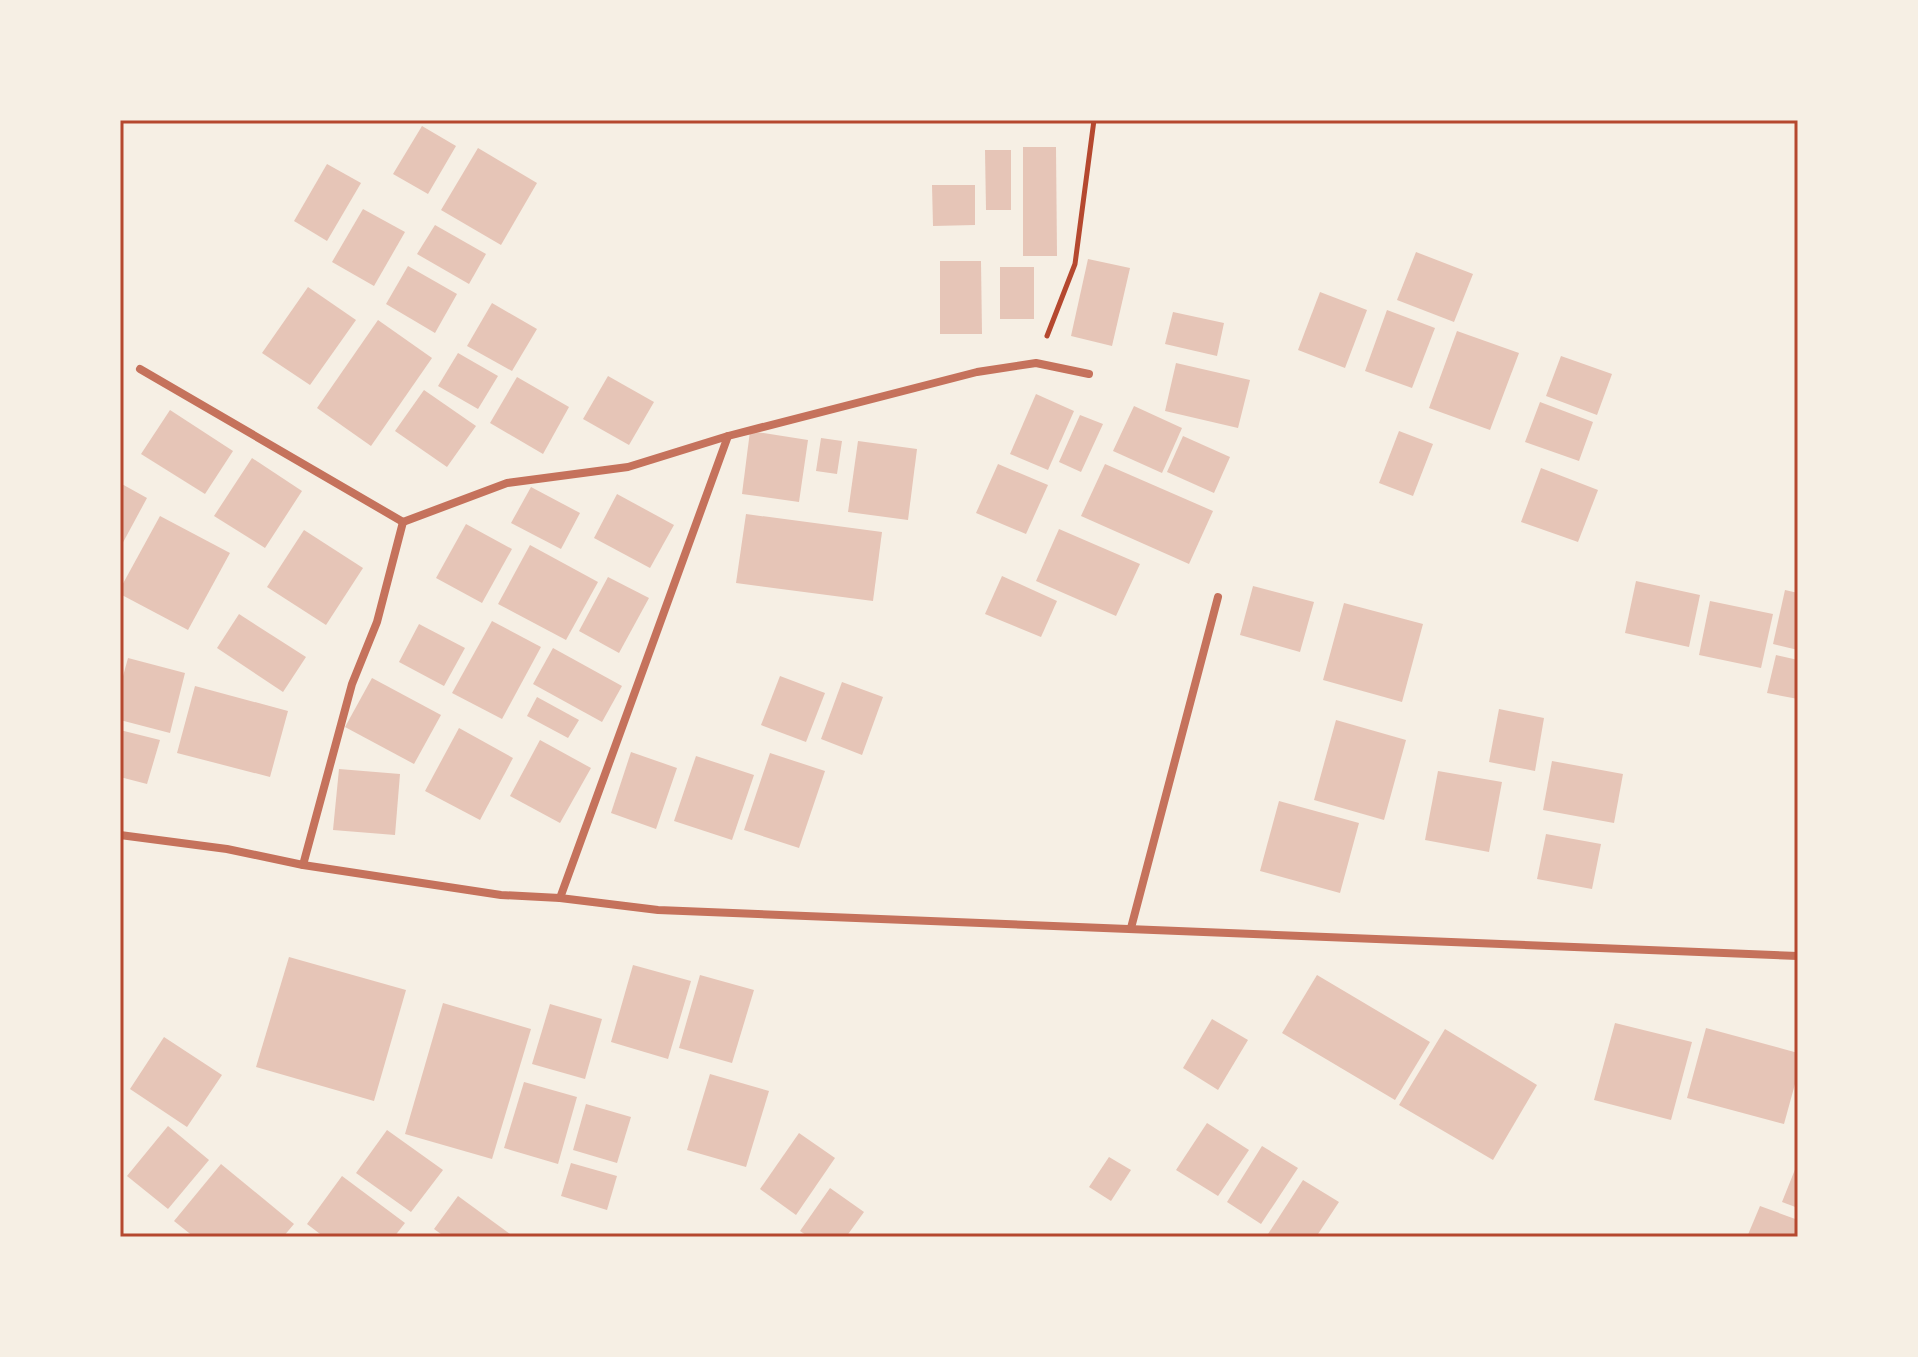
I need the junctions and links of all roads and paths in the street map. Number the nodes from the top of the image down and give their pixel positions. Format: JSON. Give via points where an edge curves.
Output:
{"nodes":[{"id":1,"x":1094,"y":120,"type":"edge"},
{"id":2,"x":1036,"y":363,"type":"junction"},
{"id":3,"x":140,"y":369,"type":"dead end"},
{"id":4,"x":1089,"y":374,"type":"dead end"},
{"id":5,"x":728,"y":436,"type":"junction"},
{"id":6,"x":403,"y":522,"type":"junction"},
{"id":7,"x":1218,"y":597,"type":"dead end"},
{"id":8,"x":120,"y":835,"type":"edge"},
{"id":9,"x":303,"y":865,"type":"junction"},
{"id":10,"x":560,"y":898,"type":"junction"},
{"id":11,"x":1131,"y":928,"type":"junction"},
{"id":12,"x":1798,"y":956,"type":"edge"}],
"edges":[{"from":1,"to":2,"type":"path","via":[[1075,264]]},
{"from":2,"to":4,"type":"street"},
{"from":2,"to":5,"type":"street","via":[[977,372]]},
{"from":3,"to":6,"type":"street"},
{"from":5,"to":6,"type":"street","via":[[628,467],[507,483]]},
{"from":5,"to":10,"type":"street"},
{"from":6,"to":9,"type":"street"},
{"from":7,"to":11,"type":"street"},
{"from":8,"to":9,"type":"street"},
{"from":9,"to":10,"type":"street","via":[[501,895]]},
{"from":10,"to":11,"type":"street","via":[[658,910]]},
{"from":11,"to":12,"type":"street"}]}
